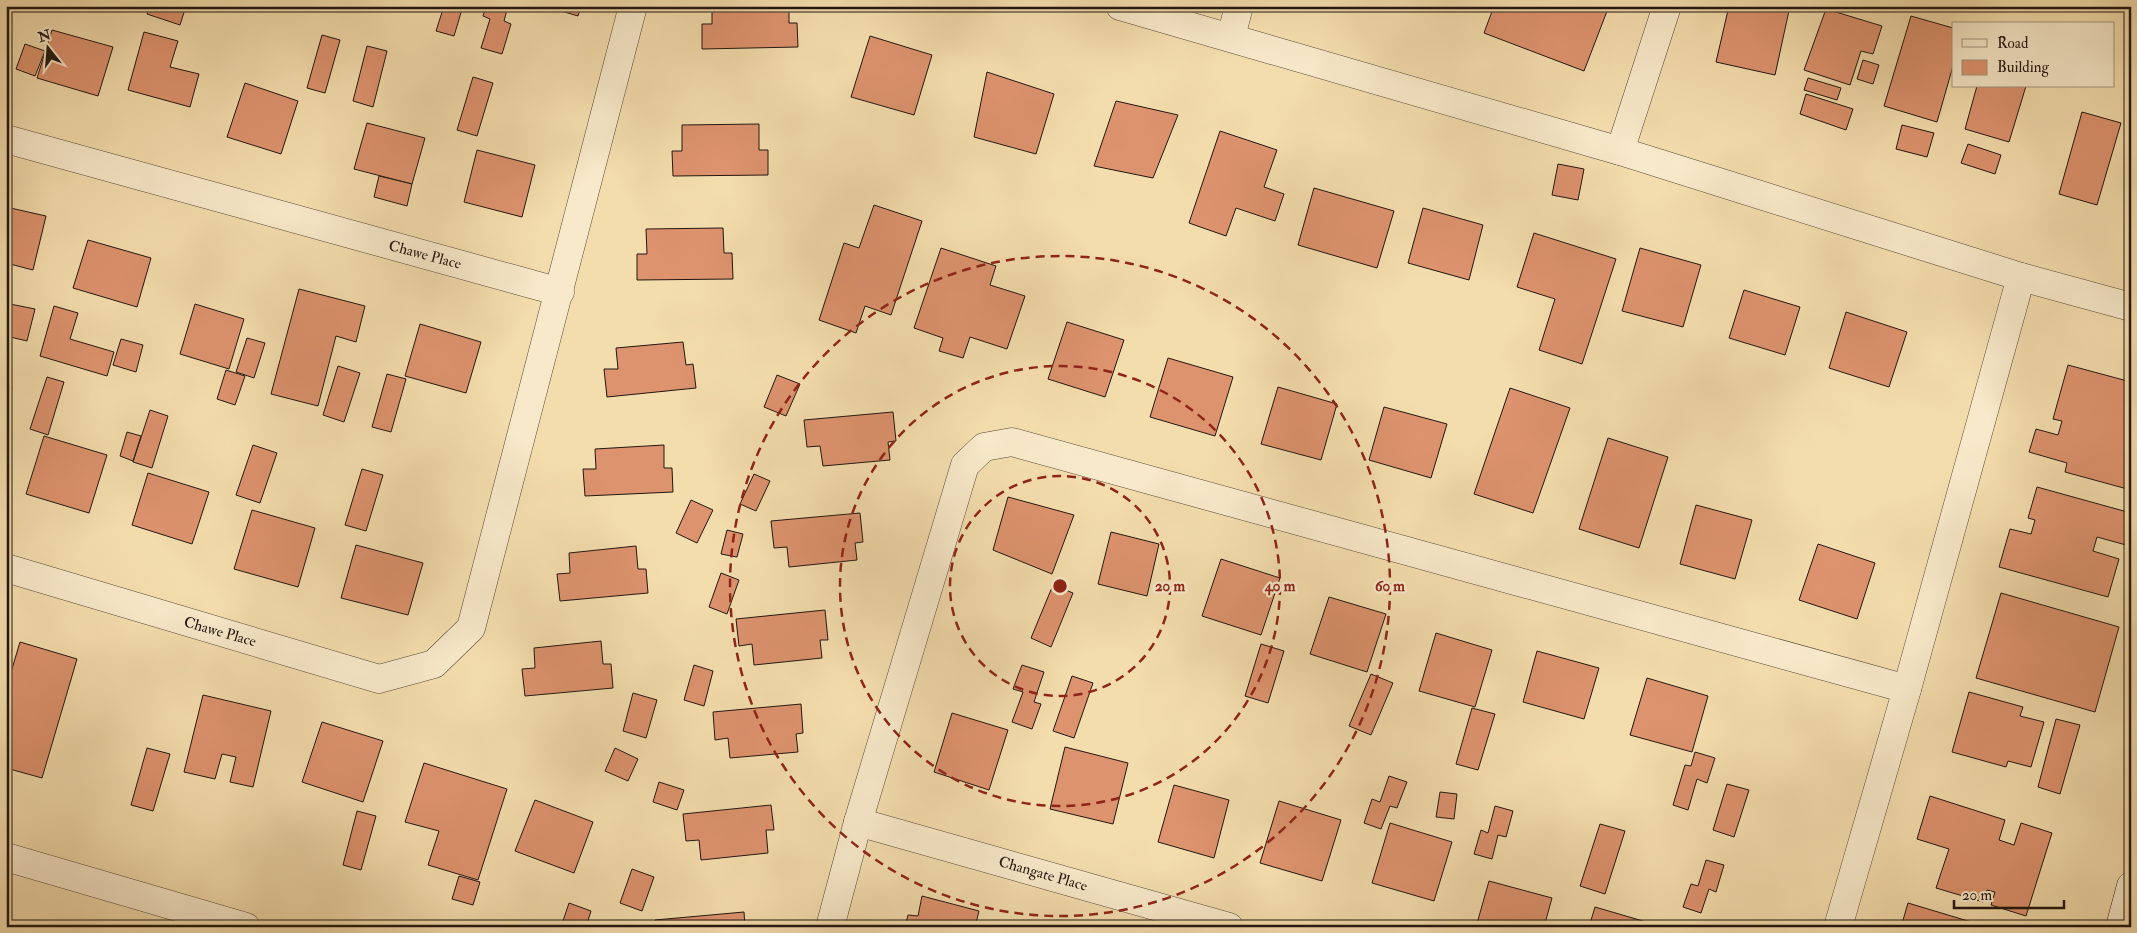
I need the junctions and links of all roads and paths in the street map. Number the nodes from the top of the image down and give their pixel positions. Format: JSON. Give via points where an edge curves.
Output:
{"nodes":[{"id":1,"x":633,"y":6,"type":"edge"},
{"id":2,"x":1120,"y":6,"type":"edge"},
{"id":3,"x":1239,"y":6,"type":"edge"},
{"id":4,"x":1667,"y":6,"type":"edge"},
{"id":5,"x":1231,"y":37,"type":"junction"},
{"id":6,"x":6,"y":139,"type":"edge"},
{"id":7,"x":1620,"y":151,"type":"junction"},
{"id":8,"x":2021,"y":277,"type":"junction"},
{"id":9,"x":560,"y":292,"type":"junction"},
{"id":10,"x":2131,"y":307,"type":"edge"},
{"id":11,"x":6,"y":568,"type":"edge"},
{"id":12,"x":1907,"y":688,"type":"junction"},
{"id":13,"x":858,"y":822,"type":"junction"},
{"id":14,"x":6,"y":857,"type":"edge"},
{"id":15,"x":2131,"y":886,"type":"edge"},
{"id":16,"x":246,"y":927,"type":"edge"},
{"id":17,"x":830,"y":927,"type":"edge"},
{"id":18,"x":1229,"y":927,"type":"edge"},
{"id":19,"x":1838,"y":927,"type":"edge"},
{"id":20,"x":2120,"y":927,"type":"edge"}],
"edges":[{"from":1,"to":9,"type":"street"},
{"from":2,"to":5,"type":"street"},
{"from":3,"to":5,"type":"street"},
{"from":4,"to":7,"type":"street"},
{"from":5,"to":7,"type":"street"},
{"from":6,"to":9,"type":"street","name":"Chawe Place"},
{"from":7,"to":8,"type":"street"},
{"from":8,"to":10,"type":"street"},
{"from":8,"to":12,"type":"street"},
{"from":9,"to":11,"type":"street","name":"Chawe Place","via":[[471,628],[434,664],[379,679]]},
{"from":12,"to":13,"type":"street","via":[[1012,442],[984,447],[965,465]]},
{"from":12,"to":19,"type":"street"},
{"from":13,"to":17,"type":"street"},
{"from":13,"to":18,"type":"street","name":"Changate Place"},
{"from":14,"to":16,"type":"street"},
{"from":15,"to":20,"type":"street"}]}
